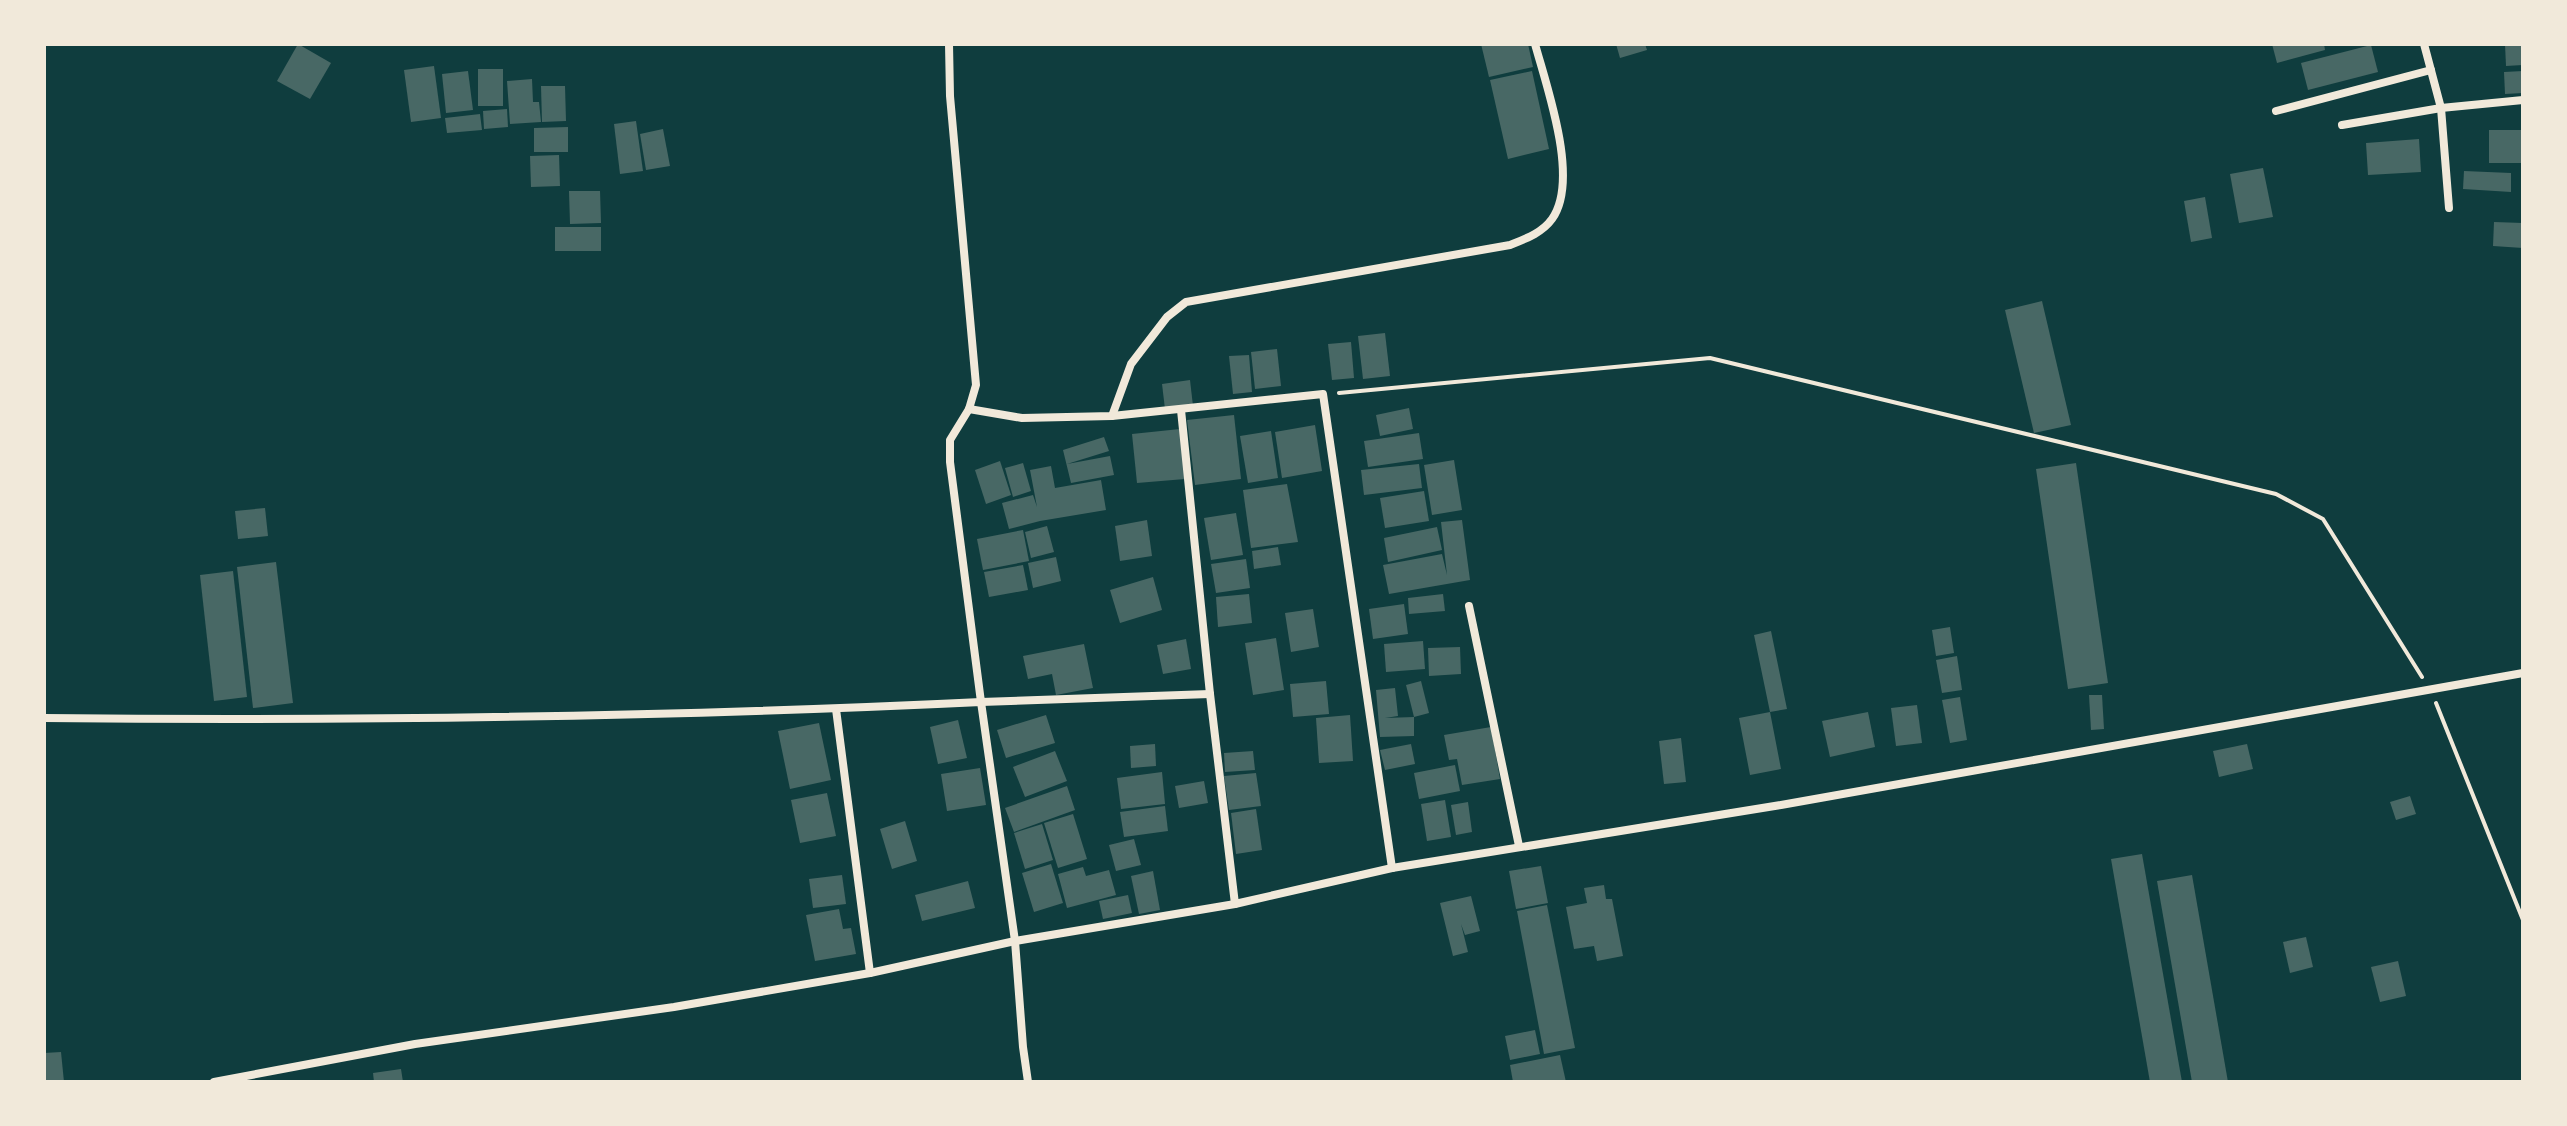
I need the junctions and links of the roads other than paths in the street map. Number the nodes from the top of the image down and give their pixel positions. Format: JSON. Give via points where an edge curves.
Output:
{"nodes":[{"id":1,"x":949,"y":44,"type":"edge"},
{"id":2,"x":1535,"y":44,"type":"edge"},
{"id":3,"x":2424,"y":44,"type":"edge"},
{"id":4,"x":2431,"y":70,"type":"junction"},
{"id":5,"x":2523,"y":100,"type":"edge"},
{"id":6,"x":2441,"y":108,"type":"junction"},
{"id":7,"x":2276,"y":111,"type":"dead end"},
{"id":8,"x":2342,"y":125,"type":"dead end"},
{"id":9,"x":2449,"y":208,"type":"dead end"},
{"id":10,"x":969,"y":409,"type":"junction"},
{"id":11,"x":1181,"y":410,"type":"junction"},
{"id":12,"x":1112,"y":416,"type":"junction"},
{"id":13,"x":1469,"y":606,"type":"dead end"},
{"id":14,"x":2523,"y":673,"type":"edge"},
{"id":15,"x":1210,"y":694,"type":"junction"},
{"id":16,"x":981,"y":702,"type":"junction"},
{"id":17,"x":836,"y":709,"type":"junction"},
{"id":18,"x":44,"y":718,"type":"edge"},
{"id":19,"x":1519,"y":846,"type":"junction"},
{"id":20,"x":1392,"y":868,"type":"junction"},
{"id":21,"x":1235,"y":904,"type":"junction"},
{"id":22,"x":1015,"y":941,"type":"junction"},
{"id":23,"x":870,"y":973,"type":"junction"},
{"id":24,"x":214,"y":1082,"type":"edge"},
{"id":25,"x":1028,"y":1082,"type":"edge"}],
"edges":[{"from":1,"to":10,"type":"street","via":[[976,385]]},
{"from":2,"to":12,"type":"street","via":[[1560,143],[1564,184],[1550,222],[1510,245],[1186,302],[1167,317],[1131,364]]},
{"from":3,"to":4,"type":"street"},
{"from":4,"to":6,"type":"street"},
{"from":4,"to":7,"type":"street"},
{"from":5,"to":6,"type":"street"},
{"from":6,"to":8,"type":"street"},
{"from":6,"to":9,"type":"street"},
{"from":10,"to":12,"type":"street","via":[[1022,418]]},
{"from":10,"to":16,"type":"street","via":[[950,440],[950,462]]},
{"from":11,"to":12,"type":"street"},
{"from":11,"to":15,"type":"street"},
{"from":11,"to":20,"type":"street","via":[[1323,394]]},
{"from":13,"to":19,"type":"street"},
{"from":14,"to":19,"type":"street"},
{"from":15,"to":16,"type":"street"},
{"from":15,"to":21,"type":"street"},
{"from":16,"to":17,"type":"street"},
{"from":16,"to":22,"type":"street"},
{"from":17,"to":18,"type":"street","via":[[284,721]]},
{"from":17,"to":23,"type":"street"},
{"from":19,"to":20,"type":"street"},
{"from":20,"to":21,"type":"street"},
{"from":21,"to":22,"type":"street"},
{"from":22,"to":23,"type":"street"},
{"from":22,"to":25,"type":"street"},
{"from":23,"to":24,"type":"street","via":[[415,1044]]}]}
